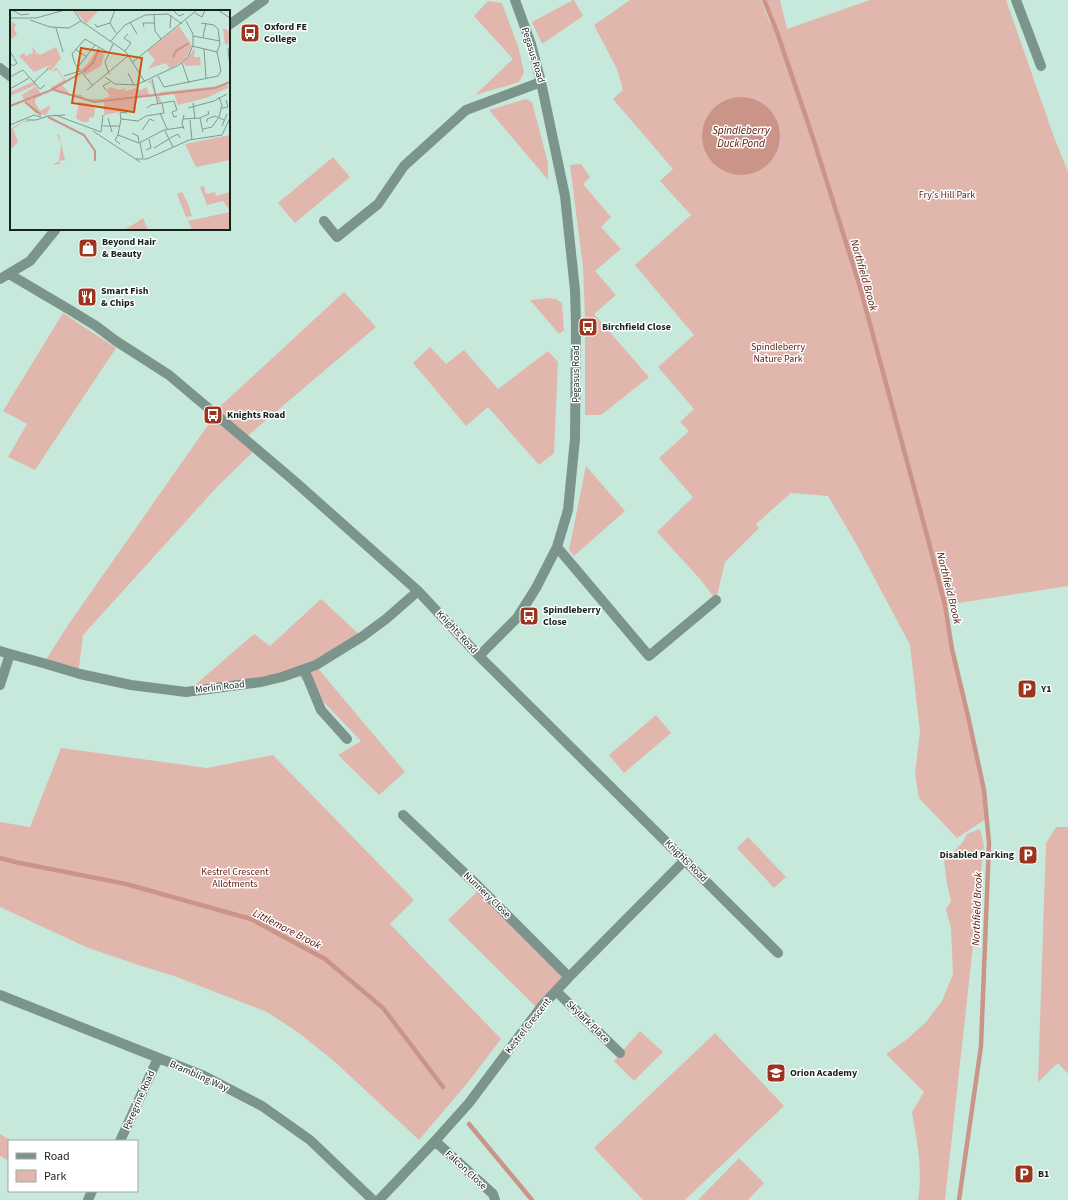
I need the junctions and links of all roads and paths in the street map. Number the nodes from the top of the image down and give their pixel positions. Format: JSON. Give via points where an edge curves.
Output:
{"nodes":[{"id":1,"x":264,"y":0,"type":"edge"},
{"id":2,"x":515,"y":0,"type":"edge"},
{"id":3,"x":1016,"y":0,"type":"edge"},
{"id":4,"x":230,"y":24,"type":"edge"},
{"id":5,"x":1041,"y":66,"type":"dead end"},
{"id":6,"x":0,"y":68,"type":"edge"},
{"id":7,"x":10,"y":76,"type":"edge"},
{"id":8,"x":541,"y":82,"type":"junction"},
{"id":9,"x":324,"y":221,"type":"dead end"},
{"id":10,"x":55,"y":230,"type":"edge"},
{"id":11,"x":9,"y":274,"type":"junction"},
{"id":12,"x":0,"y":279,"type":"edge"},
{"id":13,"x":557,"y":547,"type":"junction"},
{"id":14,"x":418,"y":591,"type":"junction"},
{"id":15,"x":716,"y":600,"type":"dead end"},
{"id":16,"x":0,"y":651,"type":"edge"},
{"id":17,"x":10,"y":654,"type":"junction"},
{"id":18,"x":479,"y":656,"type":"junction"},
{"id":19,"x":304,"y":669,"type":"junction"},
{"id":20,"x":0,"y":685,"type":"edge"},
{"id":21,"x":347,"y":739,"type":"dead end"},
{"id":22,"x":403,"y":815,"type":"dead end"},
{"id":23,"x":685,"y":860,"type":"junction"},
{"id":24,"x":778,"y":953,"type":"dead end"},
{"id":25,"x":569,"y":977,"type":"junction"},
{"id":26,"x":556,"y":991,"type":"junction"},
{"id":27,"x":0,"y":995,"type":"edge"},
{"id":28,"x":620,"y":1053,"type":"dead end"},
{"id":29,"x":158,"y":1058,"type":"junction"},
{"id":30,"x":120,"y":1140,"type":"edge"},
{"id":31,"x":435,"y":1141,"type":"junction"},
{"id":32,"x":373,"y":1200,"type":"edge"},
{"id":33,"x":379,"y":1200,"type":"edge"},
{"id":34,"x":495,"y":1200,"type":"edge"}],
"edges":[{"from":1,"to":4,"type":"street"},
{"from":2,"to":8,"type":"street","name":"Pegasus Road"},
{"from":3,"to":5,"type":"street"},
{"from":6,"to":7,"type":"street"},
{"from":8,"to":9,"type":"street","via":[[466,110],[404,166],[378,204],[337,237]]},
{"from":8,"to":13,"type":"street","name":"Pegasus Road","via":[[565,196],[575,290],[575,439],[568,510]]},
{"from":10,"to":11,"type":"street","via":[[30,260]]},
{"from":11,"to":12,"type":"street"},
{"from":11,"to":14,"type":"street","name":"Knights Road","via":[[70,310],[169,375],[292,479]]},
{"from":13,"to":15,"type":"street","via":[[649,656]]},
{"from":13,"to":18,"type":"street","name":"Pegasus Road","via":[[517,618]]},
{"from":14,"to":18,"type":"street","name":"Knights Road"},
{"from":14,"to":19,"type":"street","name":"Merlin Road","via":[[363,636],[316,665]]},
{"from":16,"to":17,"type":"street","name":"Merlin Road"},
{"from":17,"to":19,"type":"street","name":"Merlin Road","via":[[80,674],[131,685],[186,692],[261,682]]},
{"from":17,"to":20,"type":"street"},
{"from":18,"to":23,"type":"street","name":"Knights Road"},
{"from":19,"to":21,"type":"street","via":[[321,710]]},
{"from":22,"to":25,"type":"street","name":"Nunnery Close"},
{"from":23,"to":24,"type":"street","name":"Knights Road"},
{"from":23,"to":25,"type":"street","name":"Kestrel Crescent"},
{"from":25,"to":26,"type":"street","name":"Kestrel Crescent"},
{"from":26,"to":28,"type":"street","name":"Skylark Place"},
{"from":26,"to":31,"type":"street","name":"Kestrel Crescent","via":[[470,1103]]},
{"from":27,"to":29,"type":"street","name":"Brambling Way"},
{"from":29,"to":30,"type":"street","name":"Peregrine Road"},
{"from":29,"to":32,"type":"street","name":"Brambling Way","via":[[204,1076],[262,1106],[310,1140]]},
{"from":31,"to":33,"type":"street","name":"Kestrel Crescent"},
{"from":31,"to":34,"type":"street","name":"Falcon Close","via":[[493,1194]]}]}
